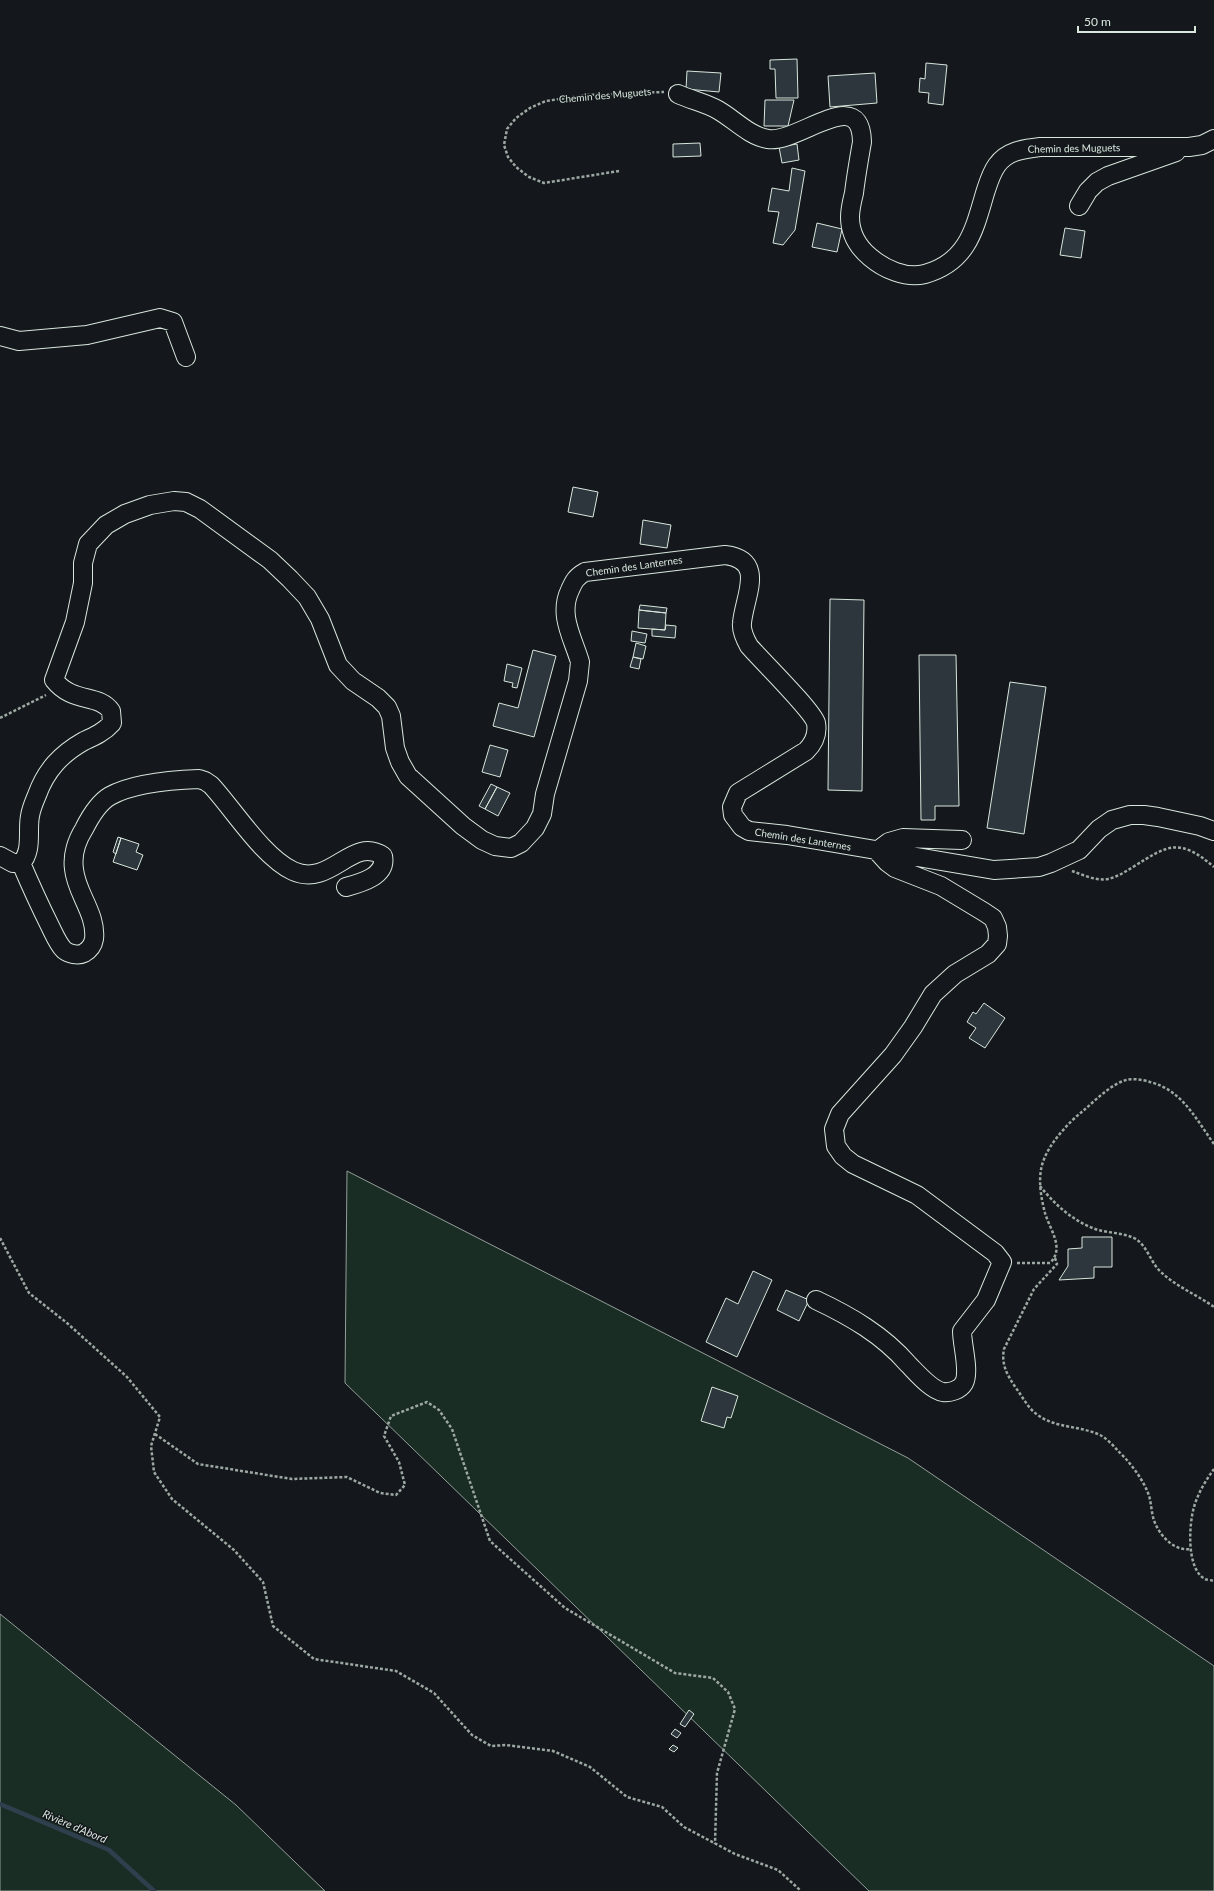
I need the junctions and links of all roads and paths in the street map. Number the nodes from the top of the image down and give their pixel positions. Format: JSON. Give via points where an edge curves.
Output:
{"nodes":[{"id":1,"x":678,"y":94,"type":"joint"},
{"id":2,"x":1214,"y":139,"type":"edge"},
{"id":3,"x":1189,"y":147,"type":"junction"},
{"id":4,"x":619,"y":171,"type":"dead end"},
{"id":5,"x":1080,"y":206,"type":"dead end"},
{"id":6,"x":0,"y":336,"type":"edge"},
{"id":7,"x":186,"y":357,"type":"dead end"},
{"id":8,"x":60,"y":688,"type":"junction"},
{"id":9,"x":0,"y":718,"type":"edge"},
{"id":10,"x":1214,"y":831,"type":"edge"},
{"id":11,"x":962,"y":840,"type":"dead end"},
{"id":12,"x":877,"y":851,"type":"junction"},
{"id":13,"x":0,"y":856,"type":"edge"},
{"id":14,"x":21,"y":863,"type":"junction"},
{"id":15,"x":1051,"y":863,"type":"junction"},
{"id":16,"x":1214,"y":867,"type":"edge"},
{"id":17,"x":346,"y":886,"type":"dead end"},
{"id":18,"x":1214,"y":1144,"type":"edge"},
{"id":19,"x":1040,"y":1186,"type":"junction"},
{"id":20,"x":0,"y":1238,"type":"edge"},
{"id":21,"x":1055,"y":1258,"type":"junction"},
{"id":22,"x":1002,"y":1262,"type":"junction"},
{"id":23,"x":816,"y":1300,"type":"dead end"},
{"id":24,"x":1214,"y":1307,"type":"edge"},
{"id":25,"x":155,"y":1434,"type":"junction"},
{"id":26,"x":1214,"y":1469,"type":"edge"},
{"id":27,"x":1191,"y":1549,"type":"junction"},
{"id":28,"x":1214,"y":1581,"type":"edge"},
{"id":29,"x":715,"y":1844,"type":"junction"},
{"id":30,"x":801,"y":1891,"type":"edge"}],
"edges":[{"from":1,"to":3,"type":"street","name":"Chemin des Muguets","via":[[716,109],[759,137],[768,139],[790,136],[838,116],[847,115],[857,120],[862,130],[862,142],[850,218],[853,234],[861,249],[876,262],[893,271],[918,276],[937,270],[954,260],[965,246],[974,229],[990,177],[997,165],[1008,155],[1021,149],[1040,147]]},
{"from":1,"to":4,"type":"path","name":"Chemin des Muguets","via":[[659,91],[586,95],[546,101],[516,118],[507,129],[504,145],[508,158],[516,168],[529,177],[544,182]]},
{"from":2,"to":3,"type":"street","name":"Chemin des Muguets","via":[[1202,145]]},
{"from":3,"to":5,"type":"street","name":"Chemin des Muguets","via":[[1108,176],[1088,191]]},
{"from":6,"to":7,"type":"street","via":[[19,341],[87,335],[160,318],[173,322]]},
{"from":8,"to":9,"type":"path"},
{"from":8,"to":12,"type":"street","name":"Chemin des Lanternes","via":[[54,680],[75,622],[88,544],[106,525],[125,514],[150,505],[186,502],[200,509],[270,560],[307,597],[320,619],[338,665],[353,681],[387,707],[391,716],[395,748],[408,776],[482,840],[495,846],[511,848],[521,843],[535,828],[542,814],[545,794],[578,681],[580,662],[564,615],[566,599],[576,577],[585,572],[725,555],[739,559],[745,564],[751,577],[742,624],[749,646],[816,722],[815,738],[806,751],[738,793],[732,807],[736,822],[749,831]]},
{"from":8,"to":14,"type":"street","via":[[76,697],[105,705],[111,711],[112,723],[102,733],[73,748],[56,761],[45,776],[30,815],[29,847]]},
{"from":10,"to":15,"type":"street","name":"Chemin des Lanternes","via":[[1144,814],[1130,815],[1112,820],[1099,828],[1079,850]]},
{"from":11,"to":12,"type":"street","via":[[903,838],[889,842]]},
{"from":12,"to":15,"type":"street","name":"Chemin des Lanternes","via":[[994,870],[1039,867]]},
{"from":12,"to":22,"type":"street","via":[[895,868],[941,886],[993,918],[997,927],[997,944],[988,954],[955,974],[933,994],[893,1055],[840,1114],[834,1129],[836,1146],[853,1164],[917,1195],[995,1253]]},
{"from":13,"to":14,"type":"street","via":[[13,864]]},
{"from":14,"to":17,"type":"street","via":[[58,942],[71,954],[84,953],[93,942],[94,930],[74,870],[76,847],[88,820],[109,796],[129,789],[199,779],[211,785],[271,855],[293,871],[313,874],[334,867],[360,851],[369,850],[383,856],[383,867],[369,880]]},
{"from":15,"to":16,"type":"path","via":[[1090,878],[1107,879],[1120,875],[1157,851],[1180,847],[1192,851]]},
{"from":18,"to":19,"type":"path","via":[[1178,1096],[1163,1085],[1144,1080],[1127,1080],[1107,1090],[1079,1114],[1053,1144],[1045,1156]]},
{"from":19,"to":21,"type":"path","via":[[1045,1214],[1054,1235],[1057,1250]]},
{"from":19,"to":24,"type":"path","via":[[1053,1203],[1075,1219],[1097,1230],[1134,1239],[1141,1244],[1166,1276]]},
{"from":20,"to":25,"type":"path","via":[[29,1293],[127,1377],[160,1417]]},
{"from":21,"to":22,"type":"path","via":[[1050,1263]]},
{"from":21,"to":27,"type":"path","via":[[1057,1264],[1034,1289],[1004,1349],[1004,1367],[1034,1412],[1069,1428],[1090,1431],[1101,1436],[1119,1451],[1137,1473],[1149,1494],[1153,1518],[1158,1528],[1175,1548],[1183,1551]]},
{"from":22,"to":23,"type":"street","via":[[986,1300],[962,1331],[966,1369],[964,1383],[955,1391],[942,1392],[922,1380],[879,1336],[845,1313]]},
{"from":25,"to":29,"type":"path","via":[[151,1446],[154,1472],[172,1499],[234,1550],[263,1582],[273,1626],[314,1659],[396,1671],[434,1693],[472,1735],[491,1746],[506,1745],[553,1751],[590,1767],[627,1797],[662,1807],[684,1827]]},
{"from":25,"to":29,"type":"path","via":[[198,1464],[292,1479],[347,1477],[380,1493],[396,1495],[405,1485],[399,1462],[384,1436],[391,1416],[427,1402],[439,1410],[452,1429],[490,1541],[565,1608],[675,1673],[713,1678],[728,1692],[735,1709],[717,1773]]},
{"from":26,"to":27,"type":"path","via":[[1205,1481],[1194,1506],[1189,1526]]},
{"from":27,"to":28,"type":"path","via":[[1192,1559],[1198,1571],[1204,1578]]},
{"from":29,"to":30,"type":"path","via":[[778,1870]]}]}
